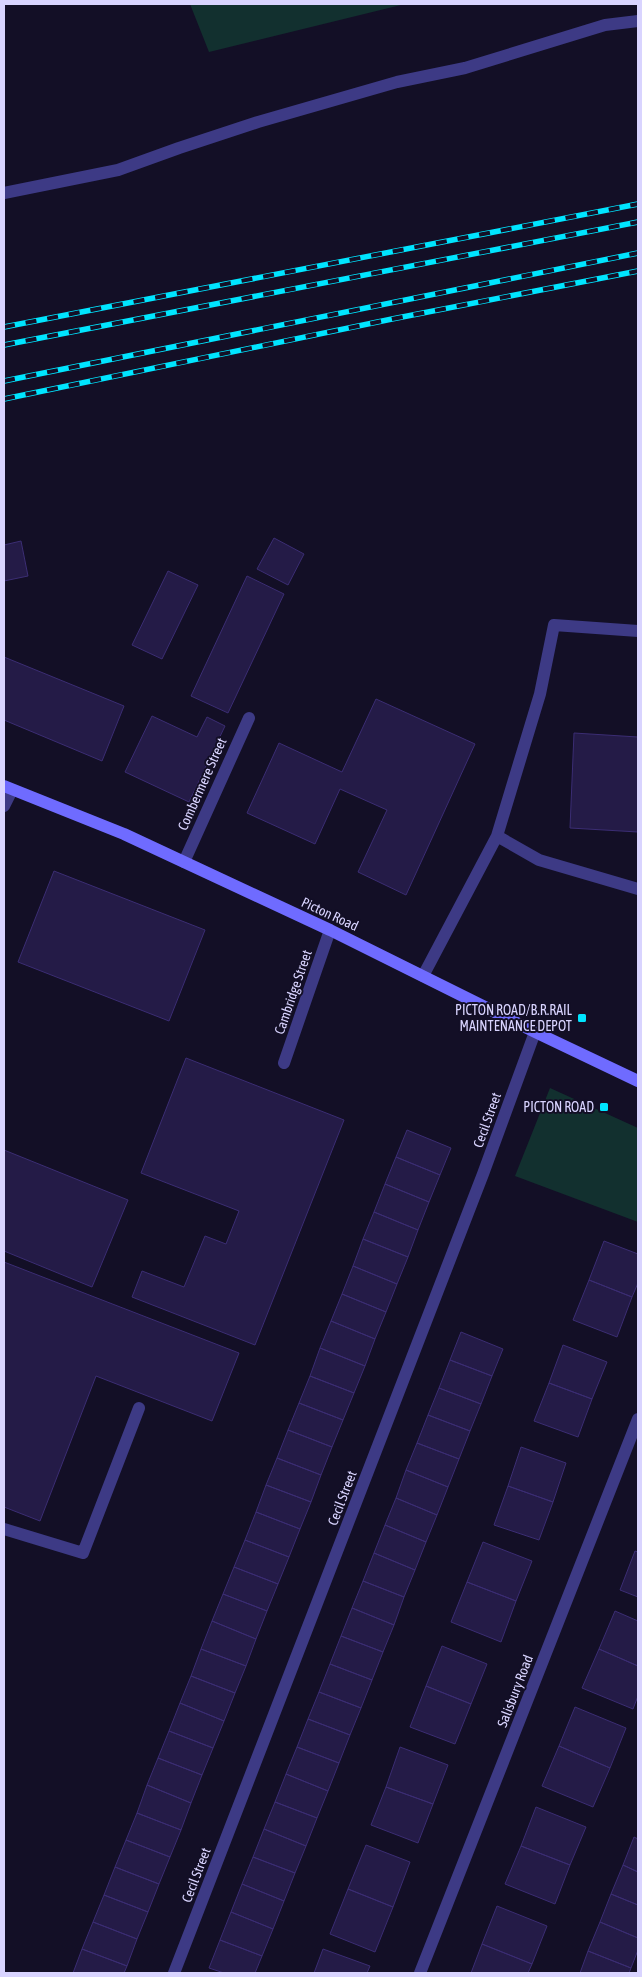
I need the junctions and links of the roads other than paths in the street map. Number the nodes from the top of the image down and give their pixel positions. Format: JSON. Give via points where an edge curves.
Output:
{"nodes":[{"id":1,"x":638,"y":21,"type":"edge"},
{"id":2,"x":4,"y":193,"type":"edge"},
{"id":3,"x":638,"y":632,"type":"edge"},
{"id":4,"x":248,"y":718,"type":"dead end"},
{"id":5,"x":8,"y":788,"type":"edge"},
{"id":6,"x":4,"y":806,"type":"edge"},
{"id":7,"x":496,"y":836,"type":"junction"},
{"id":8,"x":184,"y":862,"type":"junction"},
{"id":9,"x":638,"y":890,"type":"edge"},
{"id":10,"x":330,"y":930,"type":"junction"},
{"id":11,"x":423,"y":976,"type":"junction"},
{"id":12,"x":535,"y":1032,"type":"junction"},
{"id":13,"x":284,"y":1063,"type":"dead end"},
{"id":14,"x":638,"y":1081,"type":"edge"},
{"id":15,"x":139,"y":1408,"type":"dead end"},
{"id":16,"x":638,"y":1420,"type":"edge"},
{"id":17,"x":4,"y":1529,"type":"edge"},
{"id":18,"x":174,"y":1973,"type":"edge"},
{"id":19,"x":420,"y":1973,"type":"edge"}],
"edges":[{"from":1,"to":2,"type":"street","via":[[606,26],[465,68],[397,82],[258,122],[118,170]]},
{"from":3,"to":7,"type":"street","via":[[554,625],[540,694]]},
{"from":4,"to":8,"type":"street","name":"Combermere Street"},
{"from":5,"to":6,"type":"street"},
{"from":5,"to":8,"type":"main road","name":"Picton Road","via":[[124,834]]},
{"from":7,"to":9,"type":"street","via":[[539,860]]},
{"from":7,"to":11,"type":"street"},
{"from":8,"to":10,"type":"main road","name":"Picton Road"},
{"from":10,"to":11,"type":"main road","name":"Picton Road"},
{"from":10,"to":13,"type":"street","name":"Cambridge Street"},
{"from":11,"to":12,"type":"main road","name":"Picton Road"},
{"from":12,"to":14,"type":"main road","name":"Picton Road"},
{"from":12,"to":18,"type":"street","name":"Cecil Street"},
{"from":15,"to":17,"type":"street","via":[[83,1553]]},
{"from":16,"to":19,"type":"street","name":"Salisbury Road"}]}
